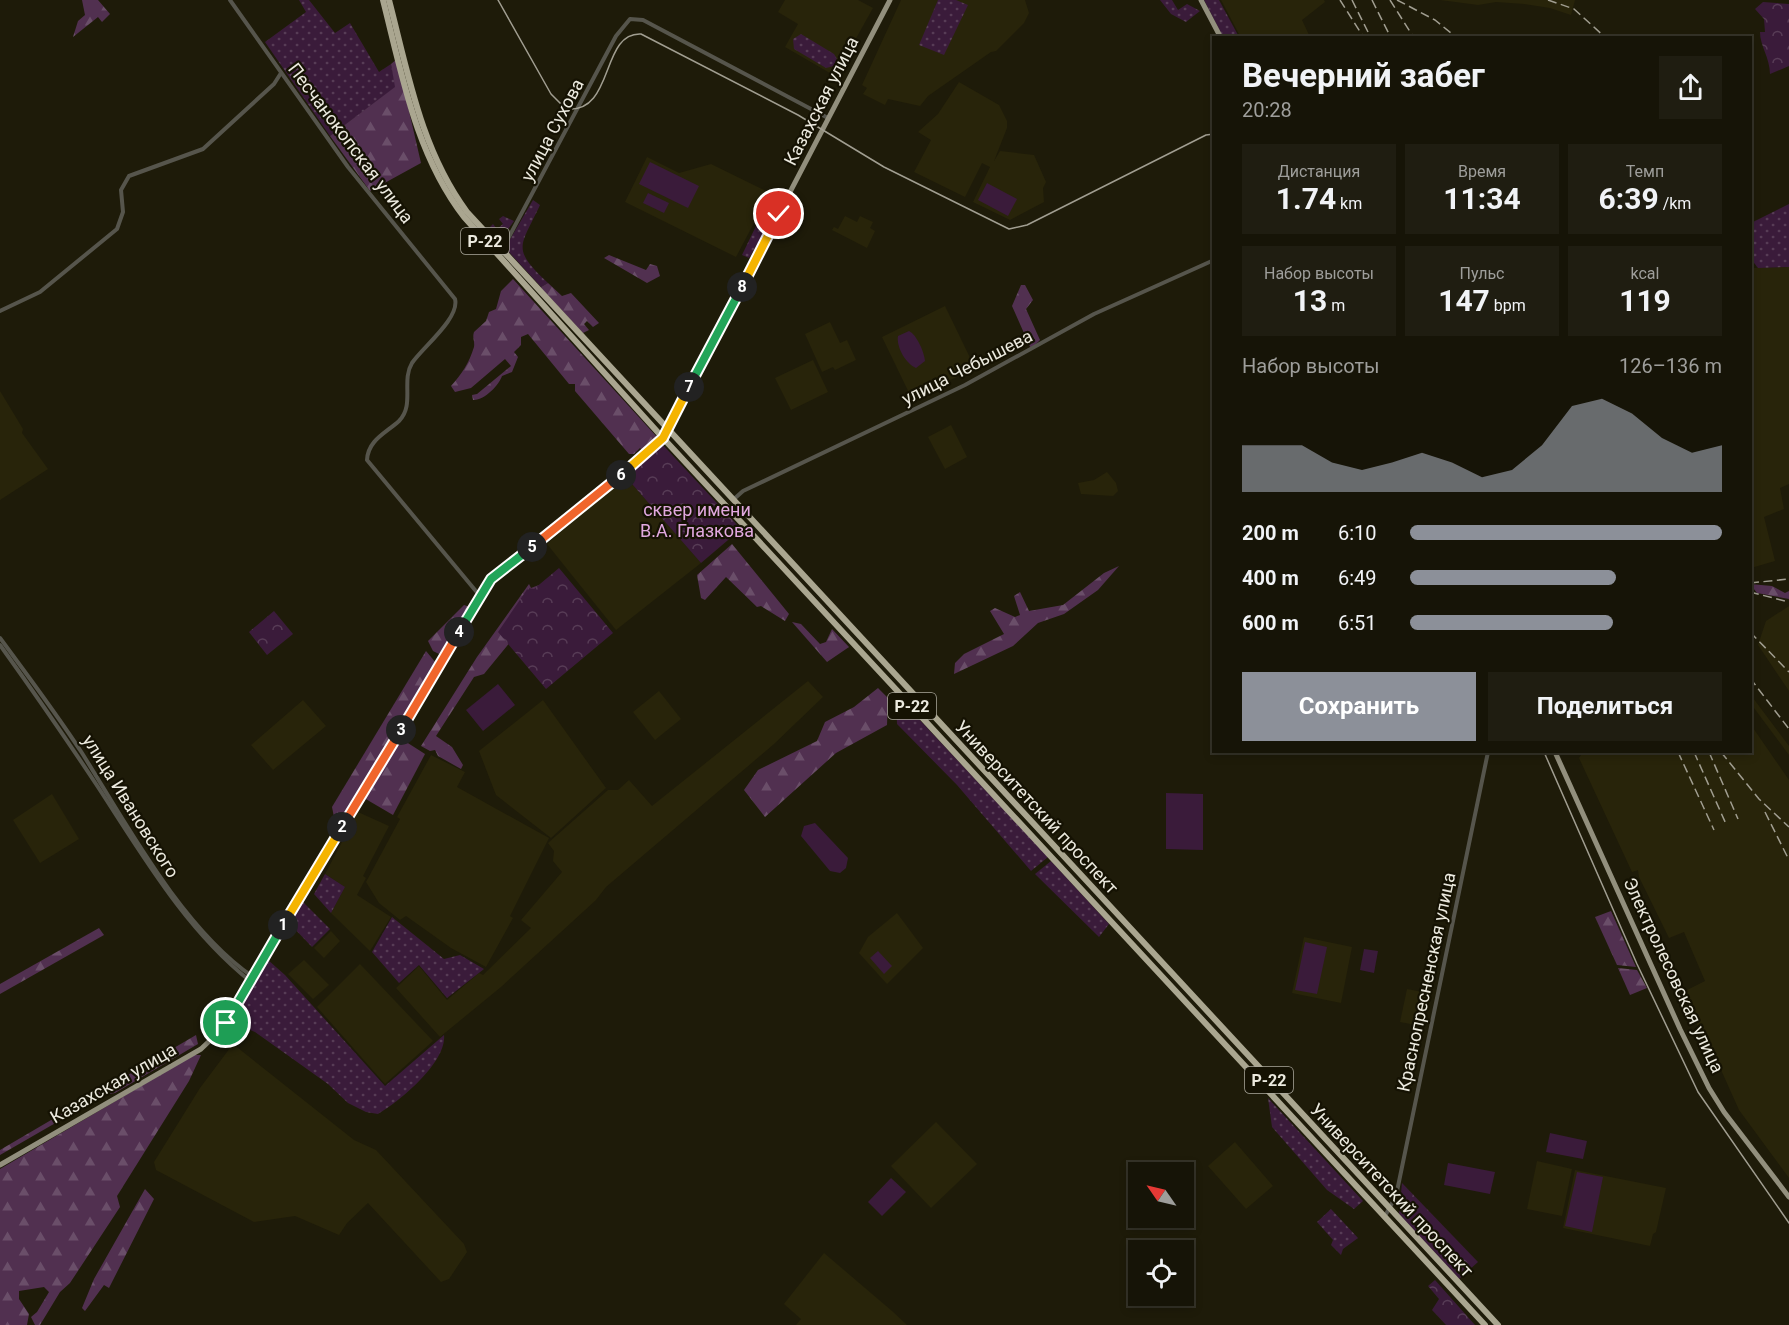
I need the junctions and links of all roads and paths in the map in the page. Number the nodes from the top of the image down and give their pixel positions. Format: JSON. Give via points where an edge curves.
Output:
{"nodes":[{"id":1,"x":230,"y":0,"type":"edge"},
{"id":2,"x":383,"y":0,"type":"edge"},
{"id":3,"x":389,"y":0,"type":"edge"},
{"id":4,"x":890,"y":0,"type":"edge"},
{"id":5,"x":1202,"y":0,"type":"edge"},
{"id":6,"x":1220,"y":36,"type":"edge"},
{"id":7,"x":281,"y":73,"type":"junction"},
{"id":8,"x":828,"y":118,"type":"junction"},
{"id":9,"x":499,"y":253,"type":"junction"},
{"id":10,"x":1212,"y":261,"type":"edge"},
{"id":11,"x":0,"y":311,"type":"edge"},
{"id":12,"x":669,"y":431,"type":"junction"},
{"id":13,"x":663,"y":438,"type":"junction"},
{"id":14,"x":734,"y":499,"type":"junction"},
{"id":15,"x":801,"y":578,"type":"junction"},
{"id":16,"x":480,"y":596,"type":"junction"},
{"id":17,"x":0,"y":638,"type":"edge"},
{"id":18,"x":0,"y":645,"type":"edge"},
{"id":19,"x":1488,"y":753,"type":"edge"},
{"id":20,"x":1555,"y":753,"type":"edge"},
{"id":21,"x":251,"y":979,"type":"junction"},
{"id":22,"x":0,"y":1166,"type":"edge"},
{"id":23,"x":1789,"y":1197,"type":"edge"},
{"id":24,"x":1390,"y":1210,"type":"junction"},
{"id":25,"x":1385,"y":1216,"type":"junction"},
{"id":26,"x":1485,"y":1325,"type":"edge"},
{"id":27,"x":1497,"y":1325,"type":"edge"}],
"edges":[{"from":1,"to":7,"type":"street","name":"Песчанокопская улица"},
{"from":2,"to":9,"type":"highway","name":"Университетский проспект","number":"Р-22","via":[[424,151],[447,195]]},
{"from":3,"to":9,"type":"highway","name":"Университетский проспект","number":"Р-22","via":[[426,136],[441,172]]},
{"from":4,"to":8,"type":"main road","name":"Казахская улица"},
{"from":5,"to":6,"type":"main road"},
{"from":7,"to":11,"type":"street","via":[[203,149],[129,176],[120,190],[123,212],[117,229],[40,292]]},
{"from":7,"to":16,"type":"street","name":"Песчанокопская улица","via":[[348,167],[455,299],[454,314],[413,362],[402,417],[370,447],[368,460]]},
{"from":8,"to":9,"type":"street","name":"улица Сухова","via":[[643,20],[630,19],[616,36]]},
{"from":8,"to":12,"type":"main road","name":"Казахская улица"},
{"from":9,"to":12,"type":"highway","name":"Университетский проспект","number":"Р-22"},
{"from":9,"to":13,"type":"highway","name":"Университетский проспект","number":"Р-22"},
{"from":10,"to":14,"type":"street","name":"улица Чебышева","via":[[1094,314],[995,370],[743,491]]},
{"from":12,"to":13,"type":"main road","name":"Казахская улица"},
{"from":12,"to":14,"type":"highway","name":"Университетский проспект","number":"Р-22"},
{"from":13,"to":15,"type":"highway","name":"Университетский проспект","number":"Р-22"},
{"from":13,"to":16,"type":"main road","name":"Казахская улица","via":[[502,569]]},
{"from":14,"to":15,"type":"highway","name":"Университетский проспект","number":"Р-22"},
{"from":15,"to":24,"type":"highway","name":"Университетский проспект","number":"Р-22"},
{"from":15,"to":25,"type":"highway","name":"Университетский проспект","number":"Р-22"},
{"from":16,"to":21,"type":"main road","name":"Казахская улица"},
{"from":17,"to":21,"type":"street","name":"улица Ивановского","via":[[62,722],[166,887]]},
{"from":18,"to":21,"type":"street","name":"улица Ивановского","via":[[58,725],[164,889],[212,945]]},
{"from":19,"to":24,"type":"street","name":"Краснопресненская улица"},
{"from":20,"to":23,"type":"main road","name":"Электролесовская улица","via":[[1709,1088]]},
{"from":21,"to":22,"type":"main road","name":"Казахская улица","via":[[221,1030],[201,1049]]},
{"from":24,"to":25,"type":"street","name":"Краснопресненская улица"},
{"from":24,"to":27,"type":"highway","name":"Университетский проспект","number":"Р-22"},
{"from":25,"to":26,"type":"highway","name":"Университетский проспект","number":"Р-22"}]}
